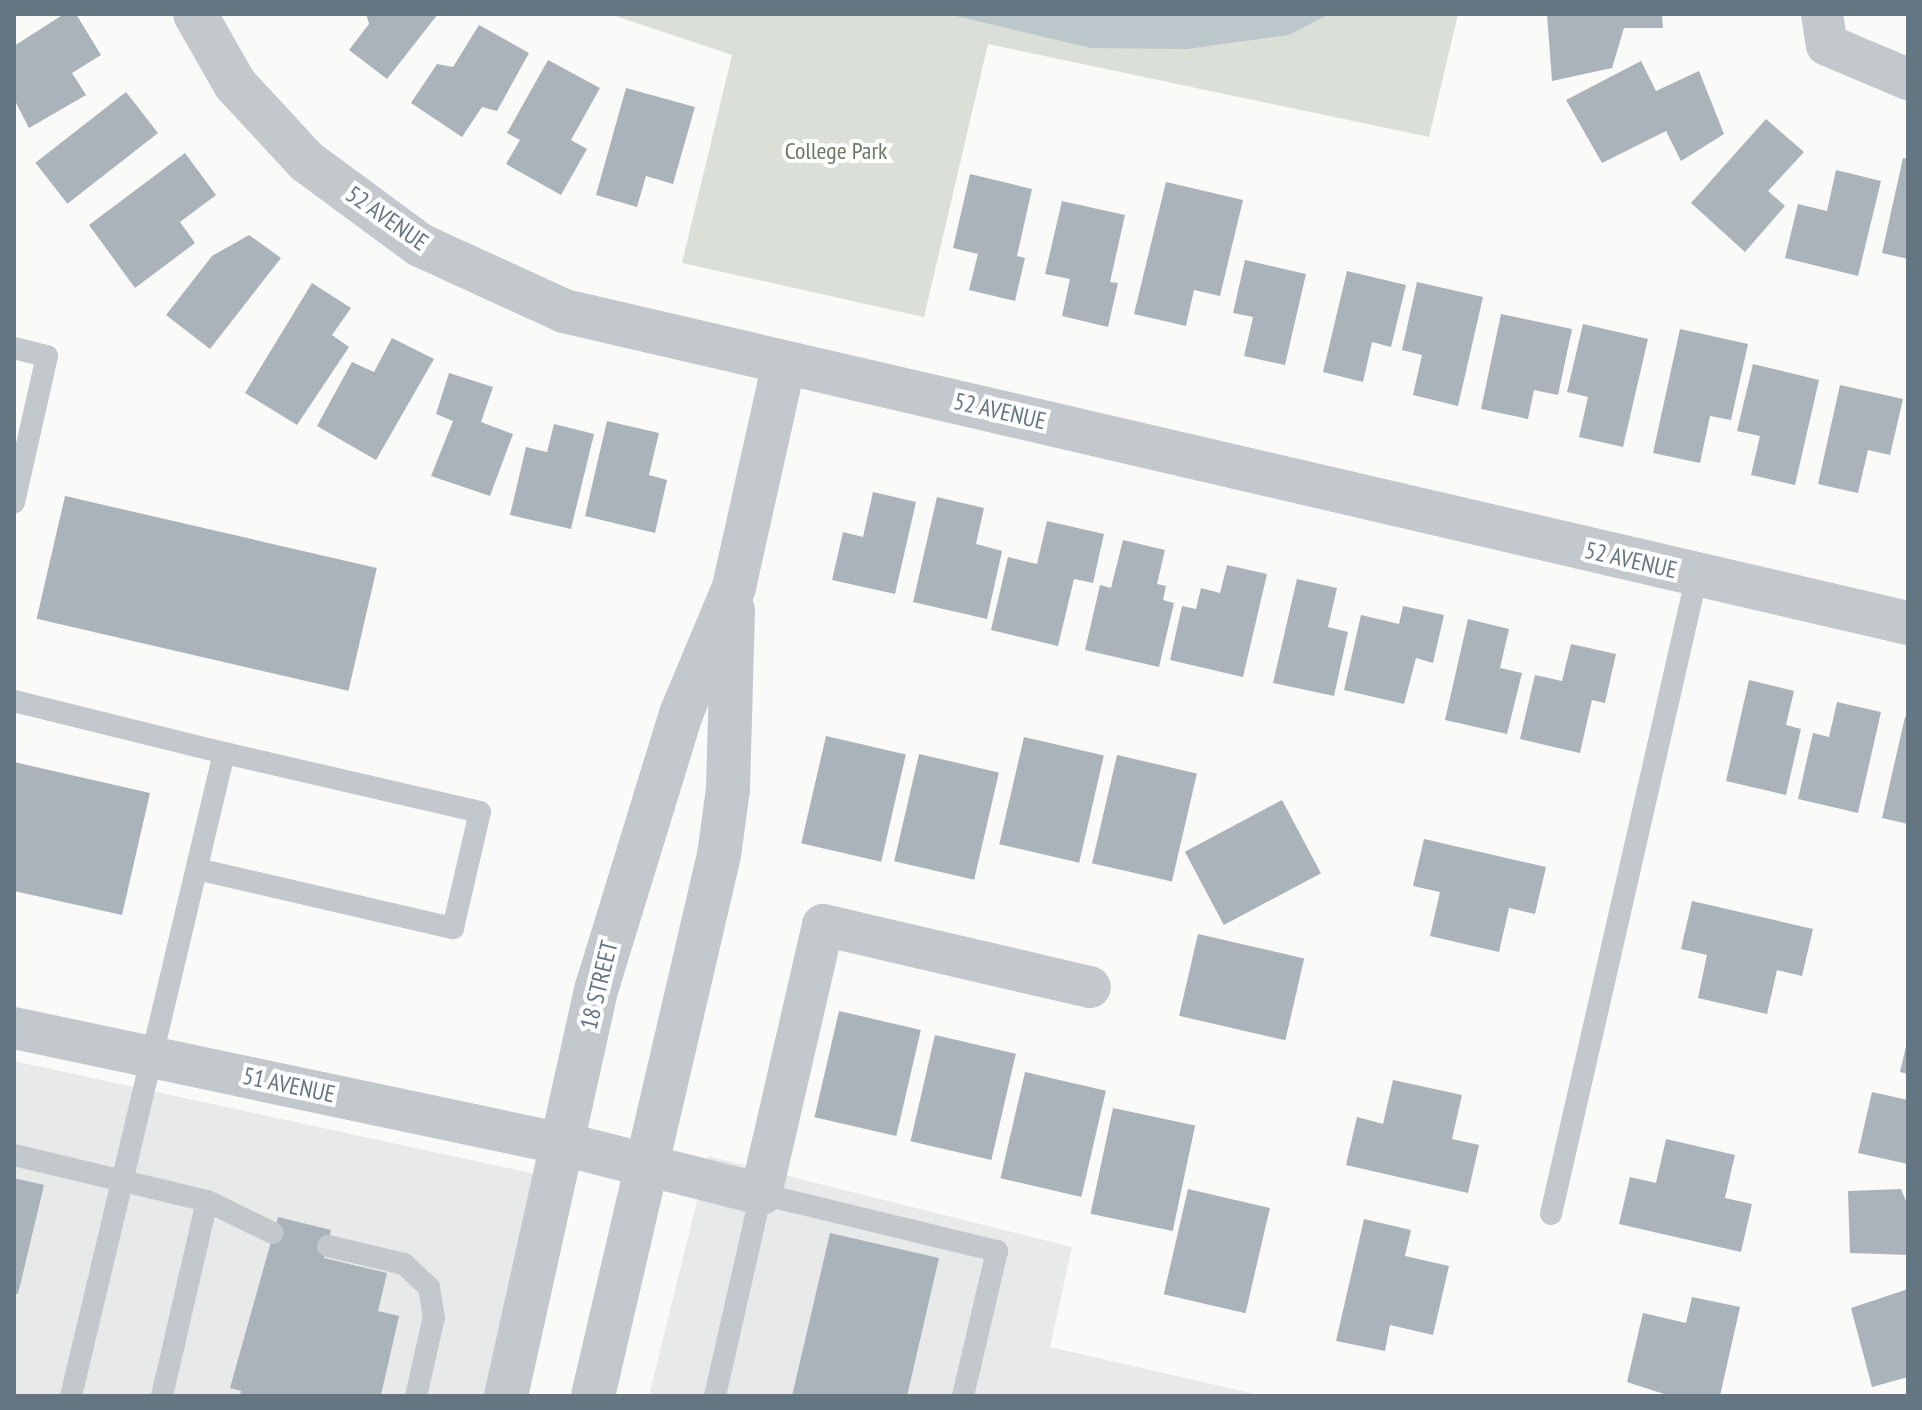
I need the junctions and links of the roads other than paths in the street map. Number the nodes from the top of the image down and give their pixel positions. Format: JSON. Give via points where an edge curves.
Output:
{"nodes":[{"id":1,"x":195,"y":14,"type":"edge"},
{"id":2,"x":1824,"y":29,"type":"edge"},
{"id":3,"x":1908,"y":79,"type":"edge"},
{"id":4,"x":14,"y":348,"type":"edge"},
{"id":5,"x":784,"y":363,"type":"junction"},
{"id":6,"x":14,"y":502,"type":"edge"},
{"id":7,"x":1697,"y":575,"type":"junction"},
{"id":8,"x":734,"y":587,"type":"junction"},
{"id":9,"x":1908,"y":623,"type":"edge"},
{"id":10,"x":14,"y":701,"type":"edge"},
{"id":11,"x":224,"y":753,"type":"junction"},
{"id":12,"x":197,"y":869,"type":"junction"},
{"id":13,"x":1090,"y":987,"type":"dead end"},
{"id":14,"x":14,"y":1028,"type":"edge"},
{"id":15,"x":150,"y":1057,"type":"junction"},
{"id":16,"x":563,"y":1144,"type":"junction"},
{"id":17,"x":14,"y":1155,"type":"edge"},
{"id":18,"x":646,"y":1165,"type":"junction"},
{"id":19,"x":121,"y":1181,"type":"junction"},
{"id":20,"x":761,"y":1194,"type":"junction"},
{"id":21,"x":207,"y":1201,"type":"junction"},
{"id":22,"x":1551,"y":1214,"type":"dead end"},
{"id":23,"x":268,"y":1232,"type":"dead end"},
{"id":24,"x":328,"y":1246,"type":"dead end"},
{"id":25,"x":71,"y":1396,"type":"edge"},
{"id":26,"x":162,"y":1396,"type":"edge"},
{"id":27,"x":416,"y":1396,"type":"edge"},
{"id":28,"x":506,"y":1396,"type":"edge"},
{"id":29,"x":593,"y":1396,"type":"edge"},
{"id":30,"x":715,"y":1396,"type":"edge"},
{"id":31,"x":963,"y":1396,"type":"edge"}],
"edges":[{"from":1,"to":5,"type":"street","name":"52 AVENUE","via":[[235,84],[306,161],[420,245],[564,311]]},
{"from":2,"to":3,"type":"street"},
{"from":4,"to":6,"type":"lane","via":[[47,356]]},
{"from":5,"to":7,"type":"street","name":"52 AVENUE"},
{"from":5,"to":8,"type":"street","name":"18 STREET"},
{"from":7,"to":9,"type":"street","name":"52 AVENUE"},
{"from":7,"to":22,"type":"lane"},
{"from":8,"to":16,"type":"street","name":"18 STREET","via":[[636,849]]},
{"from":8,"to":18,"type":"street","name":"18 STREET","via":[[728,789],[719,855]]},
{"from":10,"to":11,"type":"lane"},
{"from":11,"to":12,"type":"lane"},
{"from":11,"to":12,"type":"lane","via":[[480,812],[453,928]]},
{"from":12,"to":15,"type":"lane"},
{"from":13,"to":20,"type":"street","via":[[823,925]]},
{"from":14,"to":15,"type":"street","name":"51 AVENUE"},
{"from":15,"to":16,"type":"street","name":"51 AVENUE"},
{"from":15,"to":19,"type":"lane"},
{"from":16,"to":18,"type":"street"},
{"from":16,"to":28,"type":"street","name":"18 STREET"},
{"from":17,"to":19,"type":"lane"},
{"from":18,"to":20,"type":"street"},
{"from":18,"to":29,"type":"street","name":"18 STREET"},
{"from":19,"to":21,"type":"lane"},
{"from":19,"to":25,"type":"lane"},
{"from":20,"to":30,"type":"lane"},
{"from":20,"to":31,"type":"lane","via":[[997,1251]]},
{"from":21,"to":23,"type":"lane"},
{"from":21,"to":26,"type":"lane"},
{"from":24,"to":27,"type":"lane","via":[[404,1264],[429,1287],[434,1317]]}]}
